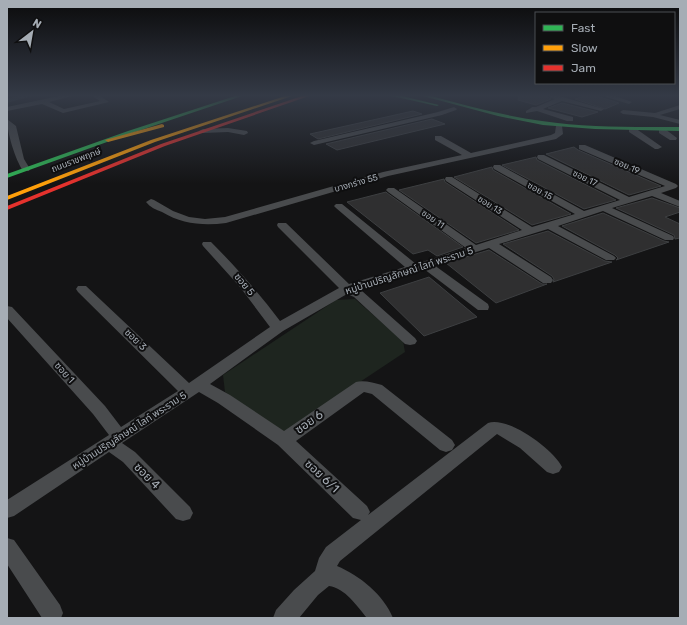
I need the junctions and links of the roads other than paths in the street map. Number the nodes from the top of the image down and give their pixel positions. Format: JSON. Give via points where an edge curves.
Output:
{"nodes":[{"id":1,"x":11,"y":125,"type":"edge"},
{"id":2,"x":152,"y":125,"type":"edge"},
{"id":3,"x":166,"y":125,"type":"edge"},
{"id":4,"x":168,"y":125,"type":"edge"},
{"id":5,"x":199,"y":125,"type":"edge"},
{"id":6,"x":206,"y":125,"type":"edge"},
{"id":7,"x":220,"y":125,"type":"edge"},
{"id":8,"x":391,"y":125,"type":"edge"},
{"id":9,"x":534,"y":125,"type":"edge"},
{"id":10,"x":576,"y":125,"type":"edge"},
{"id":11,"x":587,"y":125,"type":"edge"},
{"id":12,"x":593,"y":125,"type":"edge"},
{"id":13,"x":616,"y":127,"type":"junction"},
{"id":14,"x":559,"y":128,"type":"junction"},
{"id":15,"x":601,"y":129,"type":"junction"},
{"id":16,"x":632,"y":130,"type":"junction"},
{"id":17,"x":203,"y":131,"type":"junction"},
{"id":18,"x":672,"y":131,"type":"edge"},
{"id":19,"x":244,"y":133,"type":"dead end"},
{"id":20,"x":438,"y":138,"type":"dead end"},
{"id":21,"x":108,"y":140,"type":"junction"},
{"id":22,"x":314,"y":143,"type":"dead end"},
{"id":23,"x":163,"y":145,"type":"junction"},
{"id":24,"x":582,"y":147,"type":"dead end"},
{"id":25,"x":658,"y":147,"type":"dead end"},
{"id":26,"x":469,"y":155,"type":"junction"},
{"id":27,"x":541,"y":157,"type":"dead end"},
{"id":28,"x":375,"y":166,"type":"dead end"},
{"id":29,"x":497,"y":168,"type":"dead end"},
{"id":30,"x":26,"y":169,"type":"junction"},
{"id":31,"x":386,"y":174,"type":"junction"},
{"id":32,"x":7,"y":176,"type":"edge"},
{"id":33,"x":449,"y":179,"type":"dead end"},
{"id":34,"x":7,"y":183,"type":"edge"},
{"id":35,"x":673,"y":186,"type":"joint"},
{"id":36,"x":391,"y":190,"type":"dead end"},
{"id":37,"x":651,"y":192,"type":"junction"},
{"id":38,"x":7,"y":198,"type":"edge"},
{"id":39,"x":628,"y":200,"type":"junction"},
{"id":40,"x":152,"y":202,"type":"dead end"},
{"id":41,"x":680,"y":204,"type":"edge"},
{"id":42,"x":339,"y":206,"type":"dead end"},
{"id":43,"x":7,"y":208,"type":"edge"},
{"id":44,"x":603,"y":208,"type":"junction"},
{"id":45,"x":583,"y":214,"type":"junction"},
{"id":46,"x":282,"y":224,"type":"dead end"},
{"id":47,"x":549,"y":225,"type":"junction"},
{"id":48,"x":531,"y":231,"type":"junction"},
{"id":49,"x":669,"y":238,"type":"dead end"},
{"id":50,"x":207,"y":244,"type":"dead end"},
{"id":51,"x":491,"y":244,"type":"junction"},
{"id":52,"x":475,"y":249,"type":"junction"},
{"id":53,"x":610,"y":258,"type":"dead end"},
{"id":54,"x":419,"y":266,"type":"junction"},
{"id":55,"x":547,"y":280,"type":"dead end"},
{"id":56,"x":82,"y":289,"type":"dead end"},
{"id":57,"x":346,"y":289,"type":"junction"},
{"id":58,"x":482,"y":307,"type":"dead end"},
{"id":59,"x":7,"y":310,"type":"edge"},
{"id":60,"x":278,"y":328,"type":"junction"},
{"id":61,"x":410,"y":341,"type":"dead end"},
{"id":62,"x":193,"y":388,"type":"junction"},
{"id":63,"x":114,"y":440,"type":"junction"},
{"id":64,"x":284,"y":440,"type":"junction"},
{"id":65,"x":446,"y":445,"type":"dead end"},
{"id":66,"x":553,"y":467,"type":"dead end"},
{"id":67,"x":7,"y":510,"type":"edge"},
{"id":68,"x":360,"y":512,"type":"dead end"},
{"id":69,"x":183,"y":513,"type":"dead end"},
{"id":70,"x":7,"y":547,"type":"edge"},
{"id":71,"x":324,"y":577,"type":"junction"},
{"id":72,"x":52,"y":612,"type":"dead end"},
{"id":73,"x":284,"y":618,"type":"edge"},
{"id":74,"x":382,"y":618,"type":"edge"}],
"edges":[{"from":1,"to":30,"type":"street","via":[[20,159]]},
{"from":2,"to":21,"type":"main road"},
{"from":3,"to":21,"type":"main road"},
{"from":4,"to":34,"type":"main road","name":"ถนนราชพฤกษ์"},
{"from":5,"to":38,"type":"main road","name":"ถนนราชพฤกษ์"},
{"from":6,"to":23,"type":"main road"},
{"from":7,"to":17,"type":"main road"},
{"from":8,"to":22,"type":"street"},
{"from":9,"to":14,"type":"main road"},
{"from":10,"to":15,"type":"main road"},
{"from":11,"to":13,"type":"main road"},
{"from":12,"to":13,"type":"main road"},
{"from":13,"to":18,"type":"main road"},
{"from":14,"to":15,"type":"main road"},
{"from":14,"to":26,"type":"street","name":"บางกร่าง 55","via":[[559,134],[553,138]]},
{"from":15,"to":16,"type":"main road"},
{"from":16,"to":18,"type":"main road"},
{"from":16,"to":25,"type":"street"},
{"from":17,"to":19,"type":"street","via":[[228,130]]},
{"from":17,"to":23,"type":"main road"},
{"from":20,"to":26,"type":"street"},
{"from":21,"to":30,"type":"main road"},
{"from":23,"to":43,"type":"main road"},
{"from":24,"to":35,"type":"street","name":"ซอย 19"},
{"from":26,"to":31,"type":"street","name":"บางกร่าง 55"},
{"from":27,"to":39,"type":"street","name":"ซอย 17"},
{"from":28,"to":31,"type":"street"},
{"from":29,"to":45,"type":"street","name":"ซอย 15"},
{"from":30,"to":32,"type":"main road"},
{"from":31,"to":40,"type":"street","name":"บางกร่าง 55","via":[[212,222],[184,220]]},
{"from":33,"to":48,"type":"street","name":"ซอย 13"},
{"from":35,"to":37,"type":"street","name":"หมู่บ้านปริญลักษณ์ ไลท์ พระราม 5"},
{"from":36,"to":52,"type":"street","name":"ซอย 11"},
{"from":37,"to":39,"type":"street","name":"หมู่บ้านปริญลักษณ์ ไลท์ พระราม 5"},
{"from":37,"to":41,"type":"street"},
{"from":39,"to":44,"type":"street","name":"หมู่บ้านปริญลักษณ์ ไลท์ พระราม 5"},
{"from":42,"to":54,"type":"street"},
{"from":44,"to":45,"type":"street","name":"หมู่บ้านปริญลักษณ์ ไลท์ พระราม 5"},
{"from":44,"to":49,"type":"street"},
{"from":45,"to":47,"type":"street","name":"หมู่บ้านปริญลักษณ์ ไลท์ พระราม 5"},
{"from":46,"to":57,"type":"street"},
{"from":47,"to":48,"type":"street","name":"หมู่บ้านปริญลักษณ์ ไลท์ พระราม 5"},
{"from":47,"to":53,"type":"street"},
{"from":48,"to":51,"type":"street","name":"หมู่บ้านปริญลักษณ์ ไลท์ พระราม 5"},
{"from":50,"to":60,"type":"street","name":"ซอย 5","via":[[232,269]]},
{"from":51,"to":52,"type":"street","name":"หมู่บ้านปริญลักษณ์ ไลท์ พระราม 5"},
{"from":51,"to":55,"type":"street"},
{"from":52,"to":54,"type":"street","name":"หมู่บ้านปริญลักษณ์ ไลท์ พระราม 5"},
{"from":54,"to":57,"type":"street","name":"หมู่บ้านปริญลักษณ์ ไลท์ พระราม 5"},
{"from":54,"to":58,"type":"street"},
{"from":56,"to":62,"type":"street","name":"ซอย 3","via":[[178,380]]},
{"from":57,"to":60,"type":"street","name":"หมู่บ้านปริญลักษณ์ ไลท์ พระราม 5"},
{"from":57,"to":61,"type":"street","via":[[358,294]]},
{"from":59,"to":63,"type":"street","name":"ซอย 1","via":[[99,410]]},
{"from":60,"to":62,"type":"street","name":"หมู่บ้านปริญลักษณ์ ไลท์ พระราม 5"},
{"from":62,"to":63,"type":"street","name":"หมู่บ้านปริญลักษณ์ ไลท์ พระราม 5"},
{"from":62,"to":64,"type":"street","name":"ซอย 6","via":[[224,399]]},
{"from":63,"to":67,"type":"street","name":"หมู่บ้านปริญลักษณ์ ไลท์ พระราม 5"},
{"from":63,"to":69,"type":"street","name":"ซอย 4"},
{"from":64,"to":65,"type":"street","name":"ซอย 6","via":[[361,386],[373,387],[381,392]]},
{"from":64,"to":68,"type":"street","name":"ซอย 6/1"},
{"from":66,"to":71,"type":"street","via":[[533,447],[494,427],[333,554],[326,565]]},
{"from":70,"to":72,"type":"street"},
{"from":71,"to":73,"type":"street"},
{"from":71,"to":74,"type":"street","via":[[337,577],[346,581]]}]}
